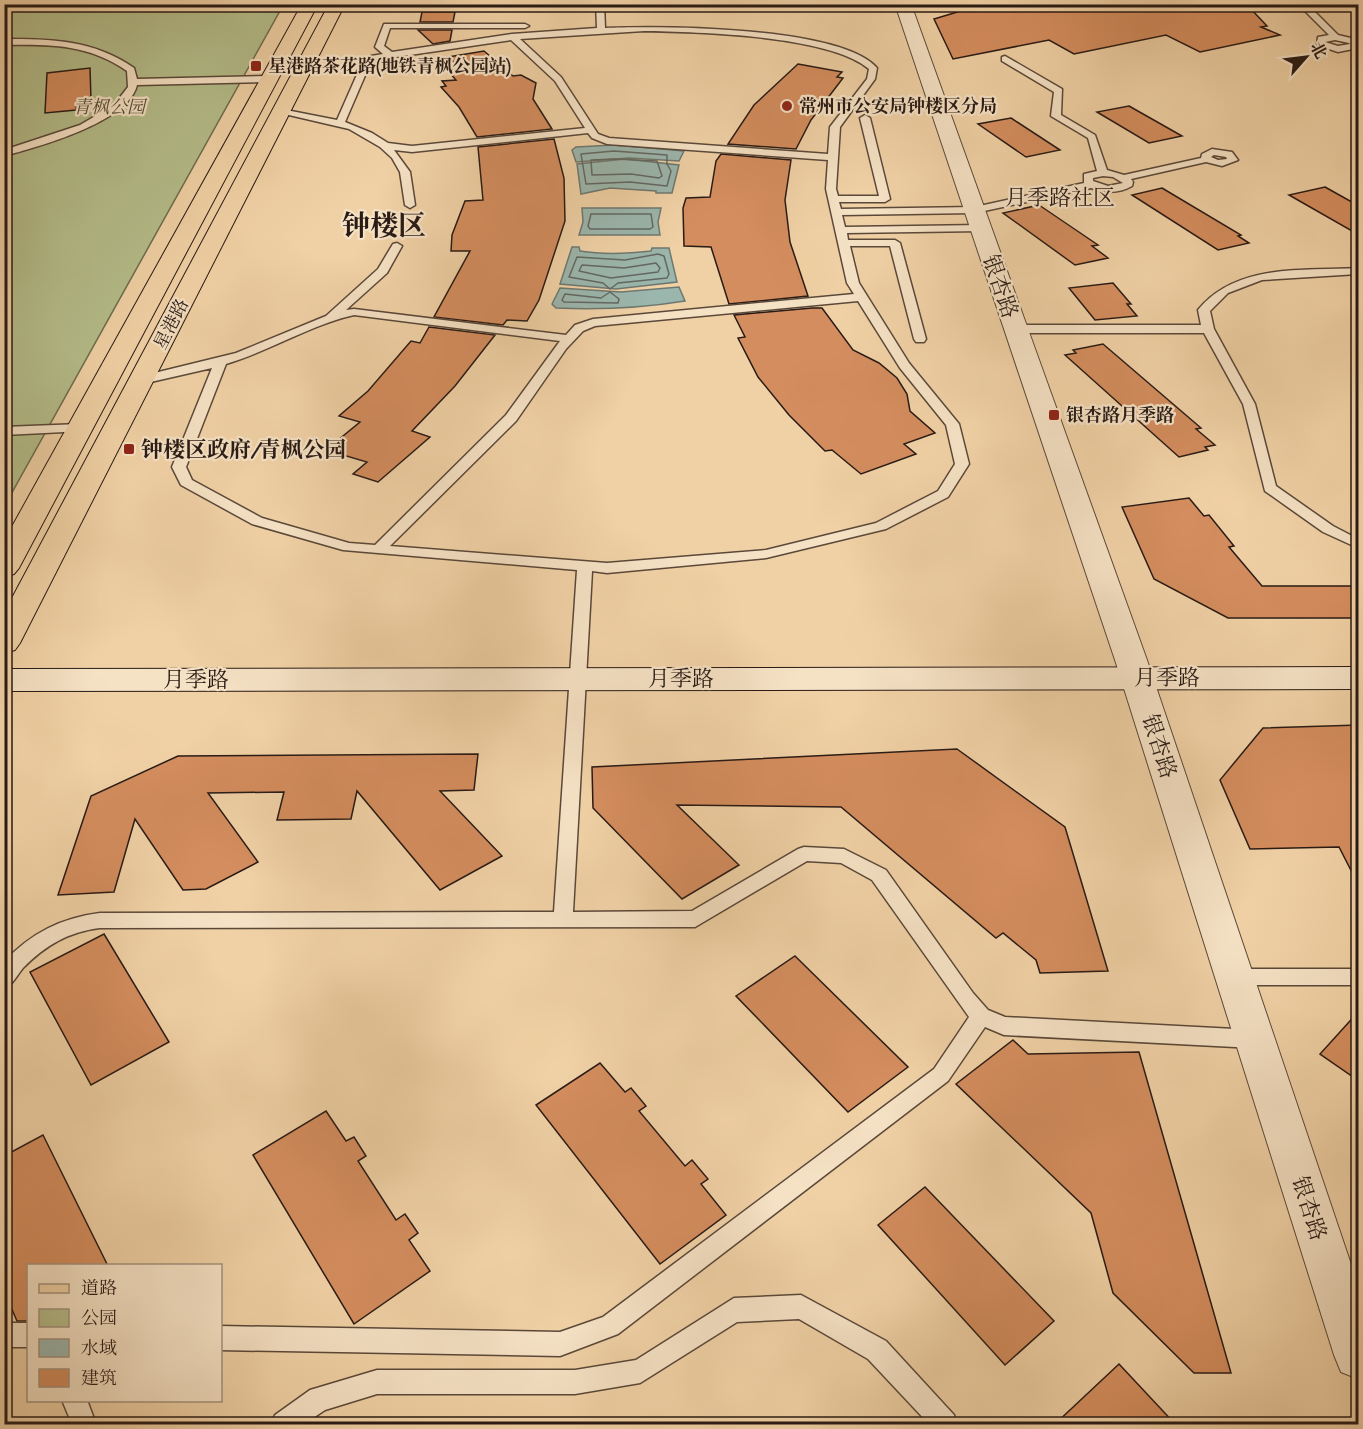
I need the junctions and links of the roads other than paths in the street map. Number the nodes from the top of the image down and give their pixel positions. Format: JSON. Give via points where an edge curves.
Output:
{"nodes":[{"id":1,"x":310,"y":4,"type":"edge"},
{"id":2,"x":337,"y":4,"type":"edge"},
{"id":3,"x":600,"y":4,"type":"edge"},
{"id":4,"x":903,"y":4,"type":"edge"},
{"id":5,"x":1291,"y":4,"type":"edge"},
{"id":6,"x":1300,"y":9,"type":"edge"},
{"id":7,"x":601,"y":31,"type":"junction"},
{"id":8,"x":533,"y":34,"type":"junction"},
{"id":9,"x":512,"y":37,"type":"junction"},
{"id":10,"x":1335,"y":37,"type":"junction"},
{"id":11,"x":4,"y":42,"type":"edge"},
{"id":12,"x":1356,"y":43,"type":"edge"},
{"id":13,"x":390,"y":55,"type":"junction"},
{"id":14,"x":1005,"y":59,"type":"dead end"},
{"id":15,"x":269,"y":79,"type":"junction"},
{"id":16,"x":132,"y":82,"type":"junction"},
{"id":17,"x":281,"y":112,"type":"junction"},
{"id":18,"x":865,"y":118,"type":"dead end"},
{"id":19,"x":340,"y":123,"type":"junction"},
{"id":20,"x":591,"y":130,"type":"junction"},
{"id":21,"x":386,"y":146,"type":"junction"},
{"id":22,"x":4,"y":153,"type":"edge"},
{"id":23,"x":833,"y":157,"type":"junction"},
{"id":24,"x":1208,"y":159,"type":"dead end"},
{"id":25,"x":1103,"y":172,"type":"junction"},
{"id":26,"x":1124,"y":178,"type":"junction"},
{"id":27,"x":1091,"y":184,"type":"junction"},
{"id":28,"x":834,"y":199,"type":"junction"},
{"id":29,"x":410,"y":205,"type":"dead end"},
{"id":30,"x":837,"y":212,"type":"junction"},
{"id":31,"x":978,"y":219,"type":"junction"},
{"id":32,"x":841,"y":230,"type":"junction"},
{"id":33,"x":844,"y":243,"type":"junction"},
{"id":34,"x":397,"y":246,"type":"dead end"},
{"id":35,"x":1359,"y":271,"type":"edge"},
{"id":36,"x":862,"y":297,"type":"junction"},
{"id":37,"x":330,"y":318,"type":"junction"},
{"id":38,"x":1016,"y":329,"type":"junction"},
{"id":39,"x":1208,"y":329,"type":"junction"},
{"id":40,"x":569,"y":339,"type":"junction"},
{"id":41,"x":920,"y":339,"type":"dead end"},
{"id":42,"x":221,"y":361,"type":"junction"},
{"id":43,"x":142,"y":380,"type":"junction"},
{"id":44,"x":80,"y":428,"type":"junction"},
{"id":45,"x":4,"y":431,"type":"edge"},
{"id":46,"x":1359,"y":544,"type":"edge"},
{"id":47,"x":378,"y":550,"type":"junction"},
{"id":48,"x":585,"y":566,"type":"junction"},
{"id":49,"x":4,"y":568,"type":"edge"},
{"id":50,"x":4,"y":642,"type":"edge"},
{"id":51,"x":4,"y":658,"type":"edge"},
{"id":52,"x":1359,"y":660,"type":"edge"},
{"id":53,"x":1134,"y":668,"type":"junction"},
{"id":54,"x":579,"y":669,"type":"junction"},
{"id":55,"x":1359,"y":678,"type":"edge"},
{"id":56,"x":4,"y":680,"type":"edge"},
{"id":57,"x":563,"y":919,"type":"junction"},
{"id":58,"x":1235,"y":977,"type":"junction"},
{"id":59,"x":1359,"y":977,"type":"edge"},
{"id":60,"x":4,"y":980,"type":"edge"},
{"id":61,"x":981,"y":1016,"type":"junction"},
{"id":62,"x":1255,"y":1039,"type":"junction"},
{"id":63,"x":4,"y":1335,"type":"edge"},
{"id":64,"x":27,"y":1335,"type":"edge"},
{"id":65,"x":222,"y":1338,"type":"edge"},
{"id":66,"x":1359,"y":1355,"type":"edge"},
{"id":67,"x":74,"y":1402,"type":"edge"},
{"id":68,"x":84,"y":1425,"type":"edge"},
{"id":69,"x":284,"y":1425,"type":"edge"},
{"id":70,"x":945,"y":1425,"type":"edge"}],
"edges":[{"from":1,"to":15,"type":"main road","name":"星港路"},
{"from":2,"to":17,"type":"main road","name":"星港路"},
{"from":3,"to":7,"type":"lane"},
{"from":4,"to":31,"type":"street","name":"银杏路"},
{"from":5,"to":6,"type":"lane"},
{"from":6,"to":10,"type":"lane"},
{"from":7,"to":8,"type":"lane"},
{"from":7,"to":23,"type":"lane","via":[[715,31],[778,37],[864,59],[873,68],[871,79],[835,127]]},
{"from":8,"to":9,"type":"lane"},
{"from":8,"to":13,"type":"lane","via":[[529,26],[387,26],[379,47]]},
{"from":9,"to":13,"type":"lane"},
{"from":9,"to":20,"type":"lane","via":[[558,80]]},
{"from":10,"to":12,"type":"lane"},
{"from":10,"to":12,"type":"lane","via":[[1320,39],[1320,43],[1347,52]]},
{"from":11,"to":16,"type":"lane","via":[[85,46],[114,56],[131,70]]},
{"from":13,"to":19,"type":"lane","via":[[366,63]]},
{"from":14,"to":25,"type":"lane","via":[[1059,91],[1056,116],[1092,138]]},
{"from":15,"to":16,"type":"lane"},
{"from":15,"to":44,"type":"main road","name":"星港路"},
{"from":16,"to":22,"type":"lane","via":[[133,87],[117,107],[83,127]]},
{"from":17,"to":19,"type":"lane"},
{"from":17,"to":43,"type":"main road","name":"星港路"},
{"from":18,"to":28,"type":"lane","via":[[885,199]]},
{"from":19,"to":21,"type":"lane"},
{"from":20,"to":21,"type":"lane","via":[[412,149]]},
{"from":20,"to":23,"type":"lane","via":[[607,141]]},
{"from":21,"to":29,"type":"lane","via":[[406,173]]},
{"from":23,"to":28,"type":"lane"},
{"from":24,"to":26,"type":"lane"},
{"from":25,"to":26,"type":"lane"},
{"from":25,"to":27,"type":"lane","via":[[1088,176]]},
{"from":26,"to":27,"type":"lane","via":[[1128,184],[1121,189],[1102,189]]},
{"from":27,"to":31,"type":"lane"},
{"from":28,"to":30,"type":"lane"},
{"from":30,"to":31,"type":"lane"},
{"from":30,"to":32,"type":"lane"},
{"from":31,"to":32,"type":"lane"},
{"from":31,"to":38,"type":"street","name":"银杏路"},
{"from":32,"to":33,"type":"lane"},
{"from":33,"to":36,"type":"lane","via":[[853,283]]},
{"from":33,"to":41,"type":"lane","via":[[895,243]]},
{"from":34,"to":37,"type":"lane","via":[[383,272]]},
{"from":35,"to":39,"type":"lane","via":[[1260,277],[1224,291],[1204,310]]},
{"from":36,"to":40,"type":"lane","via":[[593,323],[579,328]]},
{"from":36,"to":48,"type":"lane","via":[[904,365],[952,424],[962,464],[943,494],[881,526],[766,554],[607,568]]},
{"from":37,"to":40,"type":"lane","via":[[354,312]]},
{"from":37,"to":42,"type":"lane"},
{"from":38,"to":39,"type":"lane"},
{"from":38,"to":53,"type":"street","name":"银杏路"},
{"from":39,"to":46,"type":"lane","via":[[1249,404],[1270,488],[1328,529]]},
{"from":40,"to":47,"type":"lane","via":[[511,418]]},
{"from":42,"to":43,"type":"lane"},
{"from":42,"to":47,"type":"lane","via":[[179,466],[186,482],[257,521],[348,547]]},
{"from":43,"to":50,"type":"main road","name":"星港路"},
{"from":44,"to":45,"type":"lane"},
{"from":44,"to":49,"type":"main road","name":"星港路"},
{"from":47,"to":48,"type":"lane"},
{"from":48,"to":54,"type":"lane"},
{"from":51,"to":54,"type":"street","name":"月季路"},
{"from":52,"to":53,"type":"street","name":"月季路"},
{"from":53,"to":54,"type":"street","name":"月季路"},
{"from":53,"to":55,"type":"street","name":"月季路"},
{"from":53,"to":58,"type":"street","name":"银杏路"},
{"from":54,"to":56,"type":"street","name":"月季路"},
{"from":54,"to":57,"type":"lane"},
{"from":57,"to":60,"type":"lane","via":[[104,918],[64,927],[37,942]]},
{"from":57,"to":61,"type":"lane","via":[[695,919],[804,854],[844,856],[879,875]]},
{"from":58,"to":59,"type":"lane"},
{"from":58,"to":62,"type":"street","name":"银杏路"},
{"from":61,"to":62,"type":"lane","via":[[1004,1026]]},
{"from":61,"to":65,"type":"lane","via":[[941,1075],[610,1326],[560,1344]]},
{"from":62,"to":66,"type":"street","name":"银杏路"},
{"from":63,"to":64,"type":"lane"},
{"from":67,"to":68,"type":"lane"},
{"from":69,"to":70,"type":"lane","via":[[319,1399],[377,1382],[575,1382],[640,1371],[734,1310],[801,1307],[877,1350]]}]}
